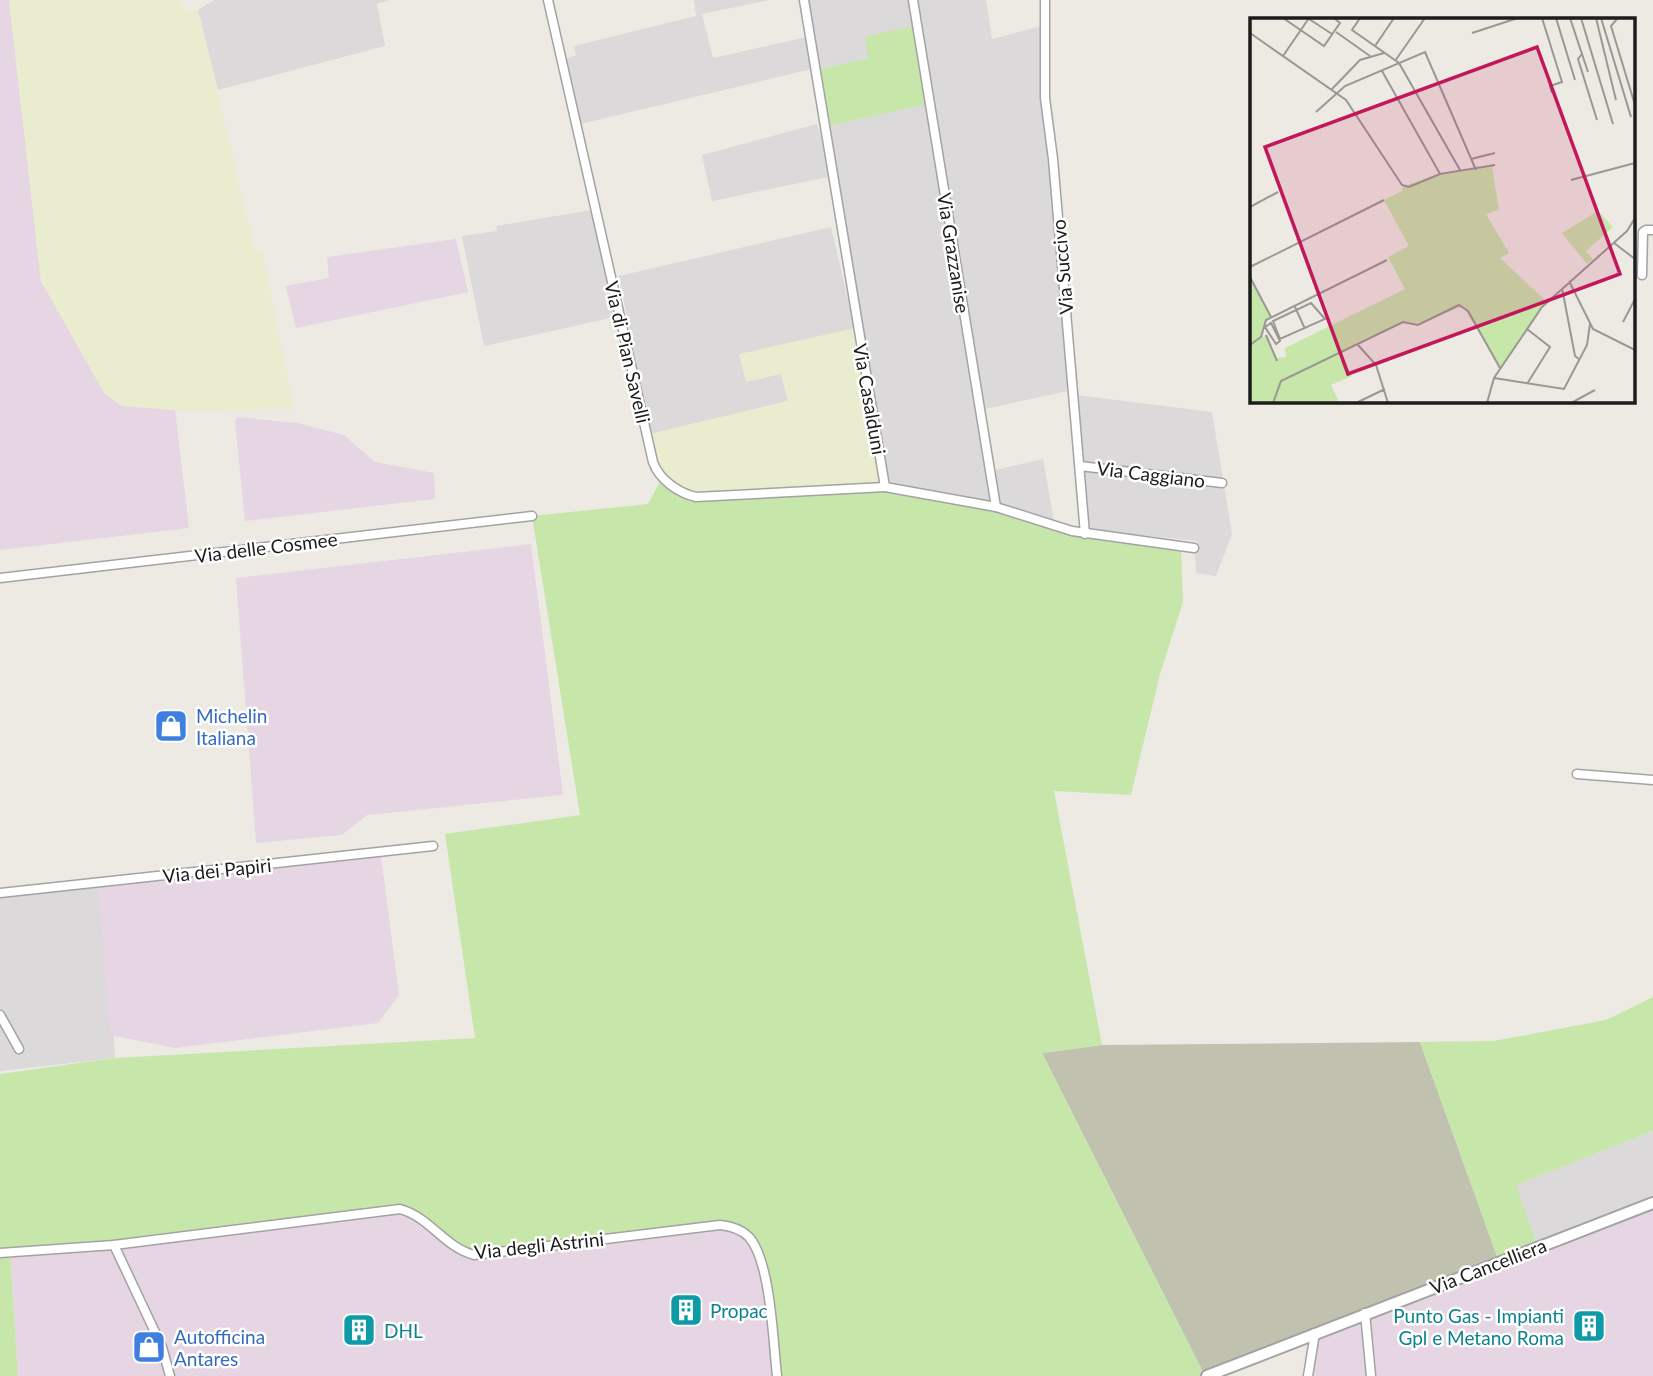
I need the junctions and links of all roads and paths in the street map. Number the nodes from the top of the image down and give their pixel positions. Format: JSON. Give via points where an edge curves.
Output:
{"nodes":[{"id":1,"x":548,"y":0,"type":"edge"},
{"id":2,"x":804,"y":0,"type":"edge"},
{"id":3,"x":913,"y":0,"type":"edge"},
{"id":4,"x":1045,"y":0,"type":"edge"},
{"id":5,"x":1653,"y":230,"type":"edge"},
{"id":6,"x":1642,"y":275,"type":"dead end"},
{"id":7,"x":1080,"y":466,"type":"junction"},
{"id":8,"x":1222,"y":483,"type":"dead end"},
{"id":9,"x":885,"y":487,"type":"junction"},
{"id":10,"x":996,"y":506,"type":"junction"},
{"id":11,"x":532,"y":516,"type":"dead end"},
{"id":12,"x":1085,"y":534,"type":"junction"},
{"id":13,"x":1194,"y":548,"type":"dead end"},
{"id":14,"x":0,"y":578,"type":"edge"},
{"id":15,"x":1577,"y":774,"type":"dead end"},
{"id":16,"x":1653,"y":780,"type":"edge"},
{"id":17,"x":433,"y":846,"type":"dead end"},
{"id":18,"x":0,"y":893,"type":"edge"},
{"id":19,"x":0,"y":1015,"type":"edge"},
{"id":20,"x":19,"y":1048,"type":"dead end"},
{"id":21,"x":1653,"y":1203,"type":"edge"},
{"id":22,"x":114,"y":1245,"type":"junction"},
{"id":23,"x":0,"y":1253,"type":"edge"},
{"id":24,"x":1365,"y":1313,"type":"junction"},
{"id":25,"x":1315,"y":1333,"type":"junction"},
{"id":26,"x":169,"y":1372,"type":"edge"},
{"id":27,"x":179,"y":1376,"type":"edge"},
{"id":28,"x":777,"y":1376,"type":"edge"},
{"id":29,"x":1207,"y":1376,"type":"edge"},
{"id":30,"x":1308,"y":1376,"type":"edge"},
{"id":31,"x":1371,"y":1376,"type":"edge"}],
"edges":[{"from":1,"to":9,"type":"street","name":"Via di Pian Savelli","via":[[657,472],[696,497]]},
{"from":2,"to":9,"type":"street","name":"Via Casalduni"},
{"from":3,"to":10,"type":"street","name":"Via Grazzanise"},
{"from":4,"to":7,"type":"street","name":"Via Succivo","via":[[1045,97]]},
{"from":5,"to":6,"type":"street","via":[[1643,232]]},
{"from":7,"to":8,"type":"street","name":"Via Caggiano"},
{"from":7,"to":12,"type":"street","name":"Via Succivo"},
{"from":9,"to":10,"type":"street"},
{"from":10,"to":12,"type":"street"},
{"from":11,"to":14,"type":"street","name":"Via delle Cosmee"},
{"from":12,"to":13,"type":"street"},
{"from":15,"to":16,"type":"street"},
{"from":17,"to":18,"type":"street","name":"Via dei Papiri"},
{"from":19,"to":20,"type":"street"},
{"from":21,"to":24,"type":"street","name":"Via Cancelliera"},
{"from":22,"to":23,"type":"street","name":"Via degli Astrini"},
{"from":22,"to":26,"type":"street","via":[[159,1339]]},
{"from":22,"to":28,"type":"street","name":"Via degli Astrini","via":[[400,1209],[419,1217],[453,1248],[474,1255],[730,1226],[750,1238],[762,1262]]},
{"from":24,"to":25,"type":"street","name":"Via Cancelliera"},
{"from":24,"to":31,"type":"street"},
{"from":25,"to":29,"type":"street","name":"Via Cancelliera"},
{"from":25,"to":30,"type":"street"},
{"from":26,"to":27,"type":"street"}]}
